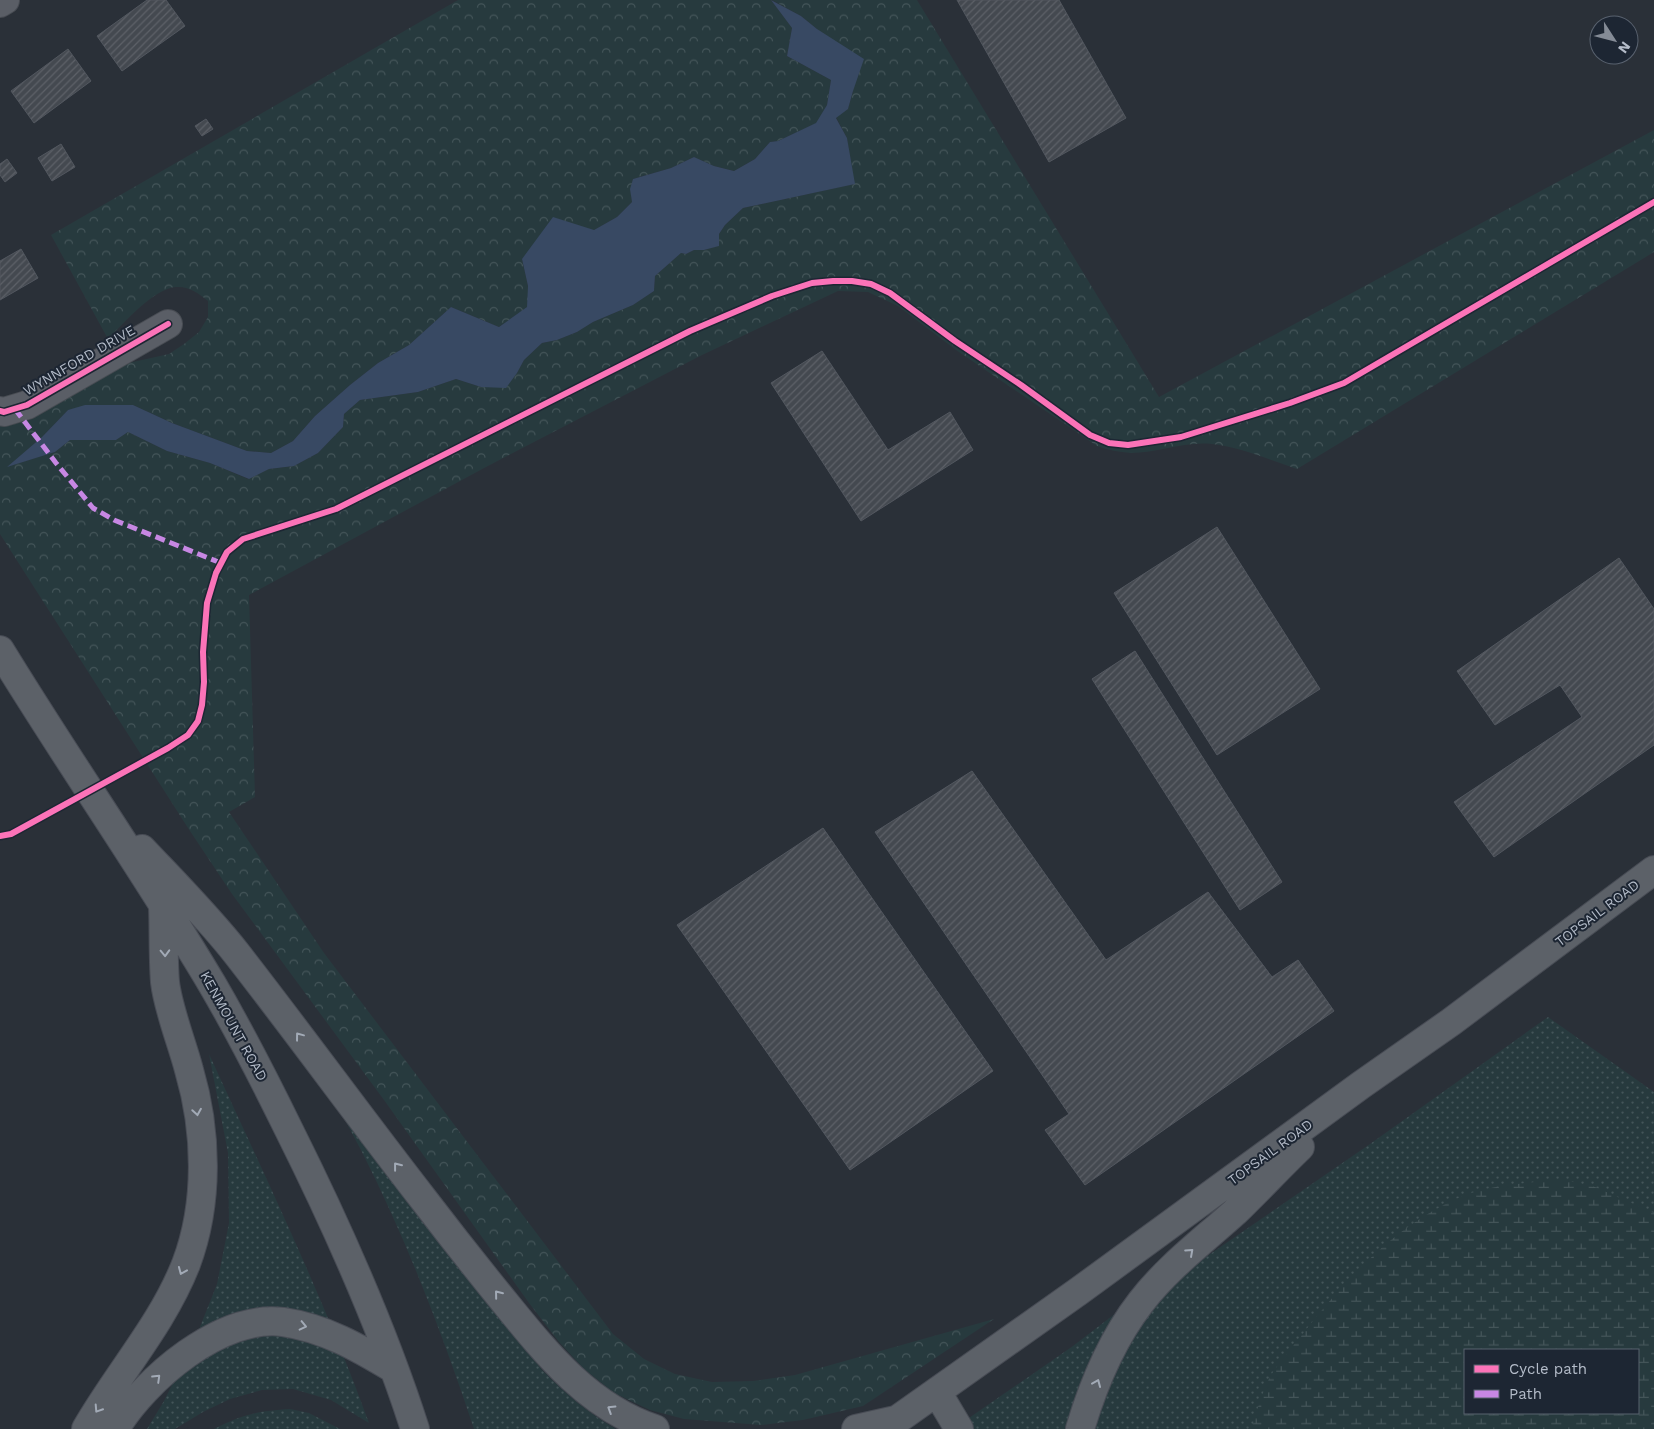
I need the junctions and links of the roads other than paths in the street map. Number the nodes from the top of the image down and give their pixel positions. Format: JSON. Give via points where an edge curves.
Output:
{"nodes":[{"id":1,"x":5,"y":0,"type":"edge"},
{"id":2,"x":0,"y":3,"type":"edge"},
{"id":3,"x":168,"y":324,"type":"dead end"},
{"id":4,"x":0,"y":411,"type":"edge"},
{"id":5,"x":0,"y":650,"type":"edge"},
{"id":6,"x":97,"y":802,"type":"junction"},
{"id":7,"x":1654,"y":870,"type":"edge"},
{"id":8,"x":163,"y":904,"type":"junction"},
{"id":9,"x":1361,"y":1085,"type":"junction"},
{"id":10,"x":394,"y":1369,"type":"junction"},
{"id":11,"x":937,"y":1392,"type":"junction"},
{"id":12,"x":890,"y":1425,"type":"edge"},
{"id":13,"x":86,"y":1429,"type":"edge"},
{"id":14,"x":115,"y":1429,"type":"edge"},
{"id":15,"x":415,"y":1429,"type":"edge"},
{"id":16,"x":655,"y":1429,"type":"edge"},
{"id":17,"x":856,"y":1429,"type":"edge"},
{"id":18,"x":959,"y":1429,"type":"edge"},
{"id":19,"x":1080,"y":1429,"type":"edge"}],
"edges":[{"from":1,"to":2,"type":"street"},
{"from":3,"to":4,"type":"street","name":"WYNNFORD DRIVE","via":[[27,406]]},
{"from":5,"to":6,"type":"main road","name":"KENMOUNT ROAD"},
{"from":6,"to":8,"type":"main road","name":"KENMOUNT ROAD"},
{"from":16,"to":6,"type":"main road","one_way":true,"via":[[626,1418],[598,1401],[536,1342],[454,1240],[236,952]]},
{"from":7,"to":9,"type":"main road","name":"TOPSAIL ROAD"},
{"from":8,"to":10,"type":"main road","name":"KENMOUNT ROAD","via":[[218,994],[308,1167]]},
{"from":8,"to":13,"type":"main road","one_way":true,"via":[[165,982],[190,1073],[199,1124],[200,1207],[193,1240],[172,1295]]},
{"from":9,"to":11,"type":"main road","name":"TOPSAIL ROAD"},
{"from":19,"to":9,"type":"main road","one_way":true,"via":[[1107,1360],[1141,1302]]},
{"from":14,"to":10,"type":"main road","one_way":true,"via":[[150,1386],[181,1358],[201,1344],[240,1326],[261,1322],[306,1326],[344,1341]]},
{"from":10,"to":15,"type":"main road","name":"KENMOUNT ROAD"},
{"from":11,"to":12,"type":"main road","name":"TOPSAIL ROAD"},
{"from":11,"to":18,"type":"main road"},
{"from":12,"to":17,"type":"main road"}]}
